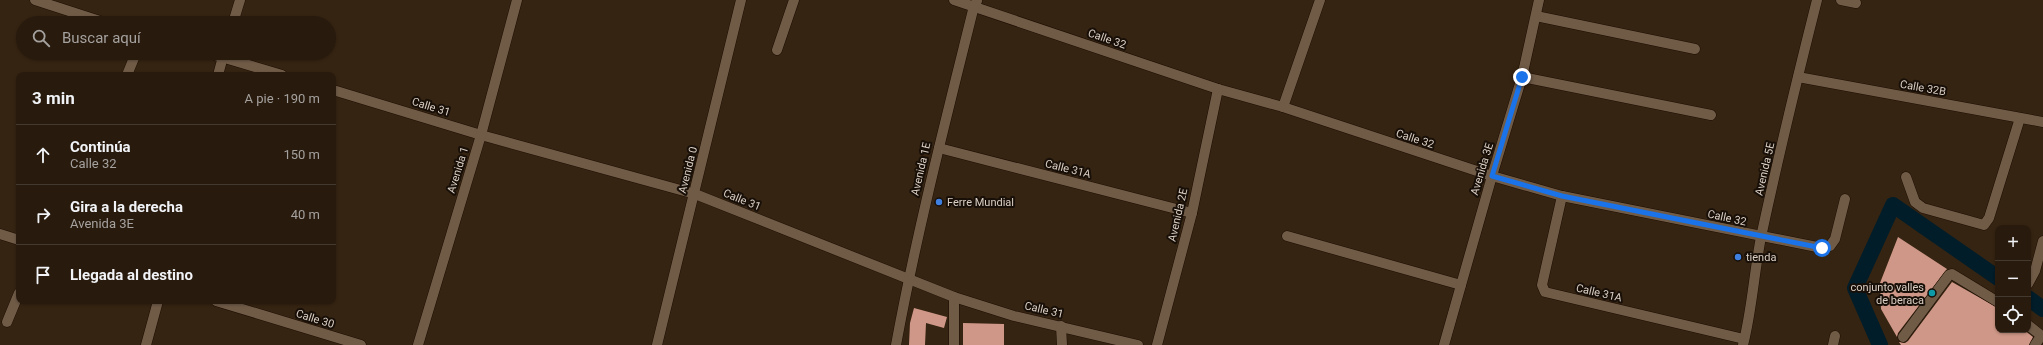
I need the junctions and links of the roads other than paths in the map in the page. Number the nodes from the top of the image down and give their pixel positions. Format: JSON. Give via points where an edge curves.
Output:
{"nodes":[{"id":1,"x":35,"y":0,"type":"edge"},
{"id":2,"x":240,"y":0,"type":"edge"},
{"id":3,"x":517,"y":0,"type":"edge"},
{"id":4,"x":741,"y":0,"type":"edge"},
{"id":5,"x":794,"y":0,"type":"edge"},
{"id":6,"x":954,"y":0,"type":"edge"},
{"id":7,"x":1320,"y":0,"type":"edge"},
{"id":8,"x":1539,"y":0,"type":"edge"},
{"id":9,"x":1816,"y":0,"type":"edge"},
{"id":10,"x":1841,"y":0,"type":"edge"},
{"id":11,"x":975,"y":3,"type":"edge"},
{"id":12,"x":1856,"y":3,"type":"dead end"},
{"id":13,"x":84,"y":16,"type":"edge"},
{"id":14,"x":235,"y":16,"type":"edge"},
{"id":15,"x":1536,"y":16,"type":"junction"},
{"id":16,"x":1695,"y":49,"type":"dead end"},
{"id":17,"x":777,"y":50,"type":"dead end"},
{"id":18,"x":133,"y":60,"type":"edge"},
{"id":19,"x":222,"y":60,"type":"edge"},
{"id":20,"x":238,"y":60,"type":"edge"},
{"id":21,"x":128,"y":72,"type":"edge"},
{"id":22,"x":219,"y":72,"type":"edge"},
{"id":23,"x":273,"y":72,"type":"edge"},
{"id":24,"x":1522,"y":77,"type":"junction"},
{"id":25,"x":1798,"y":77,"type":"junction"},
{"id":26,"x":1218,"y":89,"type":"junction"},
{"id":27,"x":336,"y":91,"type":"edge"},
{"id":28,"x":1283,"y":107,"type":"junction"},
{"id":29,"x":1710,"y":115,"type":"dead end"},
{"id":30,"x":2020,"y":118,"type":"junction"},
{"id":31,"x":2043,"y":122,"type":"edge"},
{"id":32,"x":481,"y":135,"type":"junction"},
{"id":33,"x":939,"y":148,"type":"junction"},
{"id":34,"x":1492,"y":176,"type":"junction"},
{"id":35,"x":1906,"y":177,"type":"dead end"},
{"id":36,"x":695,"y":194,"type":"junction"},
{"id":37,"x":1562,"y":196,"type":"junction"},
{"id":38,"x":1845,"y":199,"type":"dead end"},
{"id":39,"x":1192,"y":213,"type":"junction"},
{"id":40,"x":0,"y":234,"type":"edge"},
{"id":41,"x":1287,"y":236,"type":"dead end"},
{"id":42,"x":1761,"y":237,"type":"junction"},
{"id":43,"x":16,"y":239,"type":"edge"},
{"id":44,"x":2043,"y":241,"type":"edge"},
{"id":45,"x":908,"y":278,"type":"junction"},
{"id":46,"x":2031,"y":278,"type":"edge"},
{"id":47,"x":1461,"y":285,"type":"junction"},
{"id":48,"x":954,"y":297,"type":"junction"},
{"id":49,"x":16,"y":300,"type":"edge"},
{"id":50,"x":1995,"y":300,"type":"edge"},
{"id":51,"x":157,"y":304,"type":"edge"},
{"id":52,"x":226,"y":304,"type":"edge"},
{"id":53,"x":7,"y":322,"type":"dead end"},
{"id":54,"x":1061,"y":326,"type":"junction"},
{"id":55,"x":2031,"y":328,"type":"edge"},
{"id":56,"x":1903,"y":337,"type":"dead end"},
{"id":57,"x":2042,"y":337,"type":"edge"},
{"id":58,"x":1743,"y":342,"type":"edge"},
{"id":59,"x":146,"y":345,"type":"edge"},
{"id":60,"x":361,"y":345,"type":"edge"},
{"id":61,"x":418,"y":345,"type":"edge"},
{"id":62,"x":657,"y":345,"type":"edge"},
{"id":63,"x":896,"y":345,"type":"edge"},
{"id":64,"x":954,"y":345,"type":"edge"},
{"id":65,"x":1062,"y":345,"type":"edge"},
{"id":66,"x":1138,"y":345,"type":"edge"},
{"id":67,"x":1158,"y":345,"type":"edge"},
{"id":68,"x":1444,"y":345,"type":"edge"},
{"id":69,"x":2035,"y":345,"type":"edge"}],
"edges":[{"from":1,"to":13,"type":"street"},
{"from":2,"to":14,"type":"street"},
{"from":3,"to":32,"type":"street","name":"Avenida 1"},
{"from":4,"to":36,"type":"street","name":"Avenida 0"},
{"from":5,"to":17,"type":"street"},
{"from":6,"to":11,"type":"street","name":"Calle 32"},
{"from":7,"to":28,"type":"street"},
{"from":8,"to":15,"type":"street","name":"Avenida 3E"},
{"from":9,"to":25,"type":"street","name":"Avenida 5E"},
{"from":10,"to":12,"type":"street"},
{"from":11,"to":26,"type":"street","name":"Calle 32"},
{"from":11,"to":33,"type":"street","name":"Avenida 1E"},
{"from":15,"to":16,"type":"street"},
{"from":15,"to":24,"type":"street","name":"Avenida 3E"},
{"from":18,"to":21,"type":"street"},
{"from":19,"to":22,"type":"street"},
{"from":20,"to":23,"type":"street"},
{"from":24,"to":29,"type":"street"},
{"from":24,"to":34,"type":"street","name":"Avenida 3E"},
{"from":25,"to":30,"type":"street","name":"Calle 32B"},
{"from":25,"to":42,"type":"street","name":"Avenida 5E"},
{"from":26,"to":28,"type":"street","name":"Calle 32"},
{"from":26,"to":39,"type":"street","name":"Avenida 2E"},
{"from":27,"to":32,"type":"street","name":"Calle 31"},
{"from":28,"to":34,"type":"street","name":"Calle 32"},
{"from":30,"to":31,"type":"street","name":"Calle 32B"},
{"from":30,"to":35,"type":"street","via":[[1989,218],[1984,225],[1922,208],[1915,202]]},
{"from":32,"to":36,"type":"street","name":"Calle 31"},
{"from":32,"to":61,"type":"street","name":"Avenida 1"},
{"from":33,"to":39,"type":"street","name":"Calle 31A"},
{"from":33,"to":45,"type":"street","name":"Avenida 1E"},
{"from":34,"to":37,"type":"street","name":"Calle 32"},
{"from":34,"to":47,"type":"street","name":"Avenida 3E"},
{"from":36,"to":45,"type":"street","name":"Calle 31"},
{"from":36,"to":62,"type":"street","name":"Avenida 0"},
{"from":37,"to":42,"type":"street","name":"Calle 32"},
{"from":37,"to":58,"type":"street","name":"Calle 31A","via":[[1542,285],[1545,292]]},
{"from":38,"to":42,"type":"street","name":"Calle 32","via":[[1835,239],[1830,246],[1822,248]]},
{"from":39,"to":67,"type":"street","name":"Avenida 2E"},
{"from":40,"to":43,"type":"street"},
{"from":41,"to":47,"type":"street"},
{"from":42,"to":58,"type":"street","name":"Avenida 5E"},
{"from":44,"to":46,"type":"street"},
{"from":45,"to":48,"type":"street","name":"Calle 31"},
{"from":45,"to":63,"type":"street","name":"Avenida 1E"},
{"from":47,"to":68,"type":"street","name":"Avenida 3E"},
{"from":48,"to":54,"type":"street","name":"Calle 31","via":[[1014,316]]},
{"from":48,"to":64,"type":"street"},
{"from":49,"to":53,"type":"street"},
{"from":50,"to":56,"type":"street","via":[[1952,274],[1949,275]]},
{"from":51,"to":59,"type":"street"},
{"from":52,"to":60,"type":"street","name":"Calle 30"},
{"from":54,"to":65,"type":"street"},
{"from":54,"to":66,"type":"street","name":"Calle 31"},
{"from":55,"to":57,"type":"street"},
{"from":57,"to":69,"type":"street"}]}
